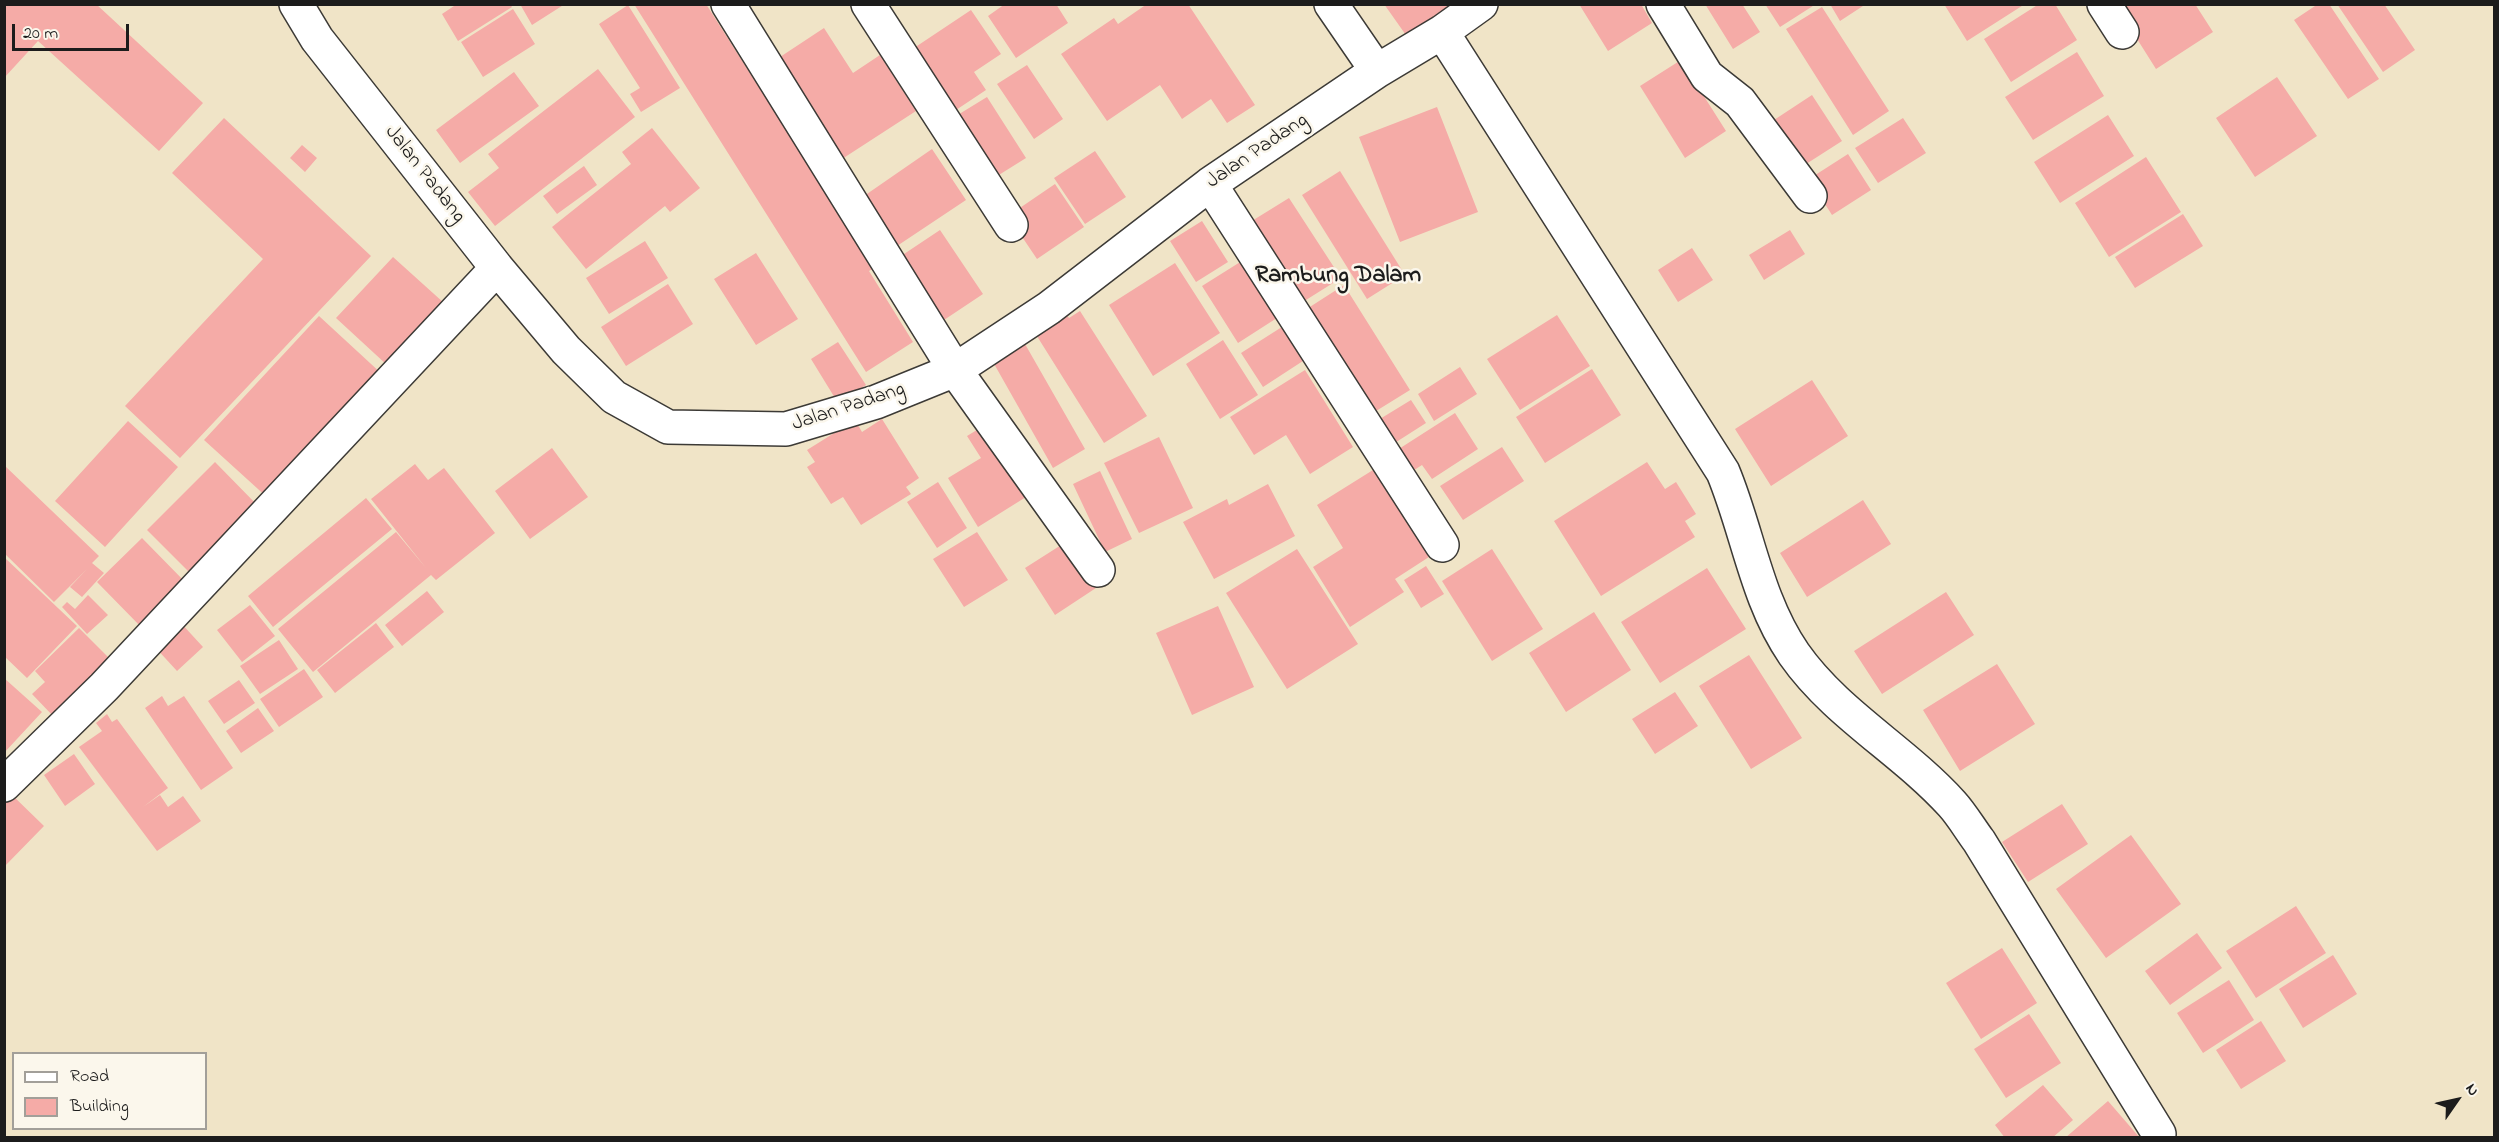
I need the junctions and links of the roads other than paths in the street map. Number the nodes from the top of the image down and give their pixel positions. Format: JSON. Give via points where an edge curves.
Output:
{"nodes":[{"id":1,"x":296,"y":4,"type":"edge"},
{"id":2,"x":728,"y":4,"type":"edge"},
{"id":3,"x":868,"y":4,"type":"edge"},
{"id":4,"x":1330,"y":4,"type":"edge"},
{"id":5,"x":1480,"y":4,"type":"edge"},
{"id":6,"x":1663,"y":4,"type":"edge"},
{"id":7,"x":2104,"y":4,"type":"edge"},
{"id":8,"x":1442,"y":32,"type":"junction"},
{"id":9,"x":2122,"y":32,"type":"dead end"},
{"id":10,"x":1377,"y":71,"type":"junction"},
{"id":11,"x":1210,"y":184,"type":"junction"},
{"id":12,"x":1810,"y":196,"type":"dead end"},
{"id":13,"x":1011,"y":225,"type":"dead end"},
{"id":14,"x":497,"y":268,"type":"junction"},
{"id":15,"x":955,"y":370,"type":"junction"},
{"id":16,"x":1442,"y":545,"type":"dead end"},
{"id":17,"x":1098,"y":570,"type":"dead end"},
{"id":18,"x":4,"y":785,"type":"edge"},
{"id":19,"x":2159,"y":1134,"type":"dead end"}],
"edges":[{"from":1,"to":14,"type":"street","name":"Jalan Padang","via":[[317,39]]},
{"from":2,"to":15,"type":"street"},
{"from":3,"to":13,"type":"street"},
{"from":4,"to":10,"type":"street"},
{"from":5,"to":8,"type":"street","name":"Jalan Padang"},
{"from":6,"to":12,"type":"street","via":[[1707,75],[1740,102]]},
{"from":7,"to":9,"type":"street"},
{"from":8,"to":10,"type":"street","name":"Jalan Padang"},
{"from":8,"to":19,"type":"street","via":[[1723,472],[1756,576],[1775,624],[1794,654],[1824,690],[1953,805]]},
{"from":10,"to":11,"type":"street","name":"Jalan Padang"},
{"from":11,"to":15,"type":"street","name":"Jalan Padang","via":[[1049,308]]},
{"from":11,"to":16,"type":"street"},
{"from":14,"to":15,"type":"street","name":"Jalan Padang","via":[[566,350],[614,396],[668,428],[786,429],[876,402]]},
{"from":14,"to":18,"type":"street","via":[[104,687]]},
{"from":15,"to":17,"type":"street"}]}
